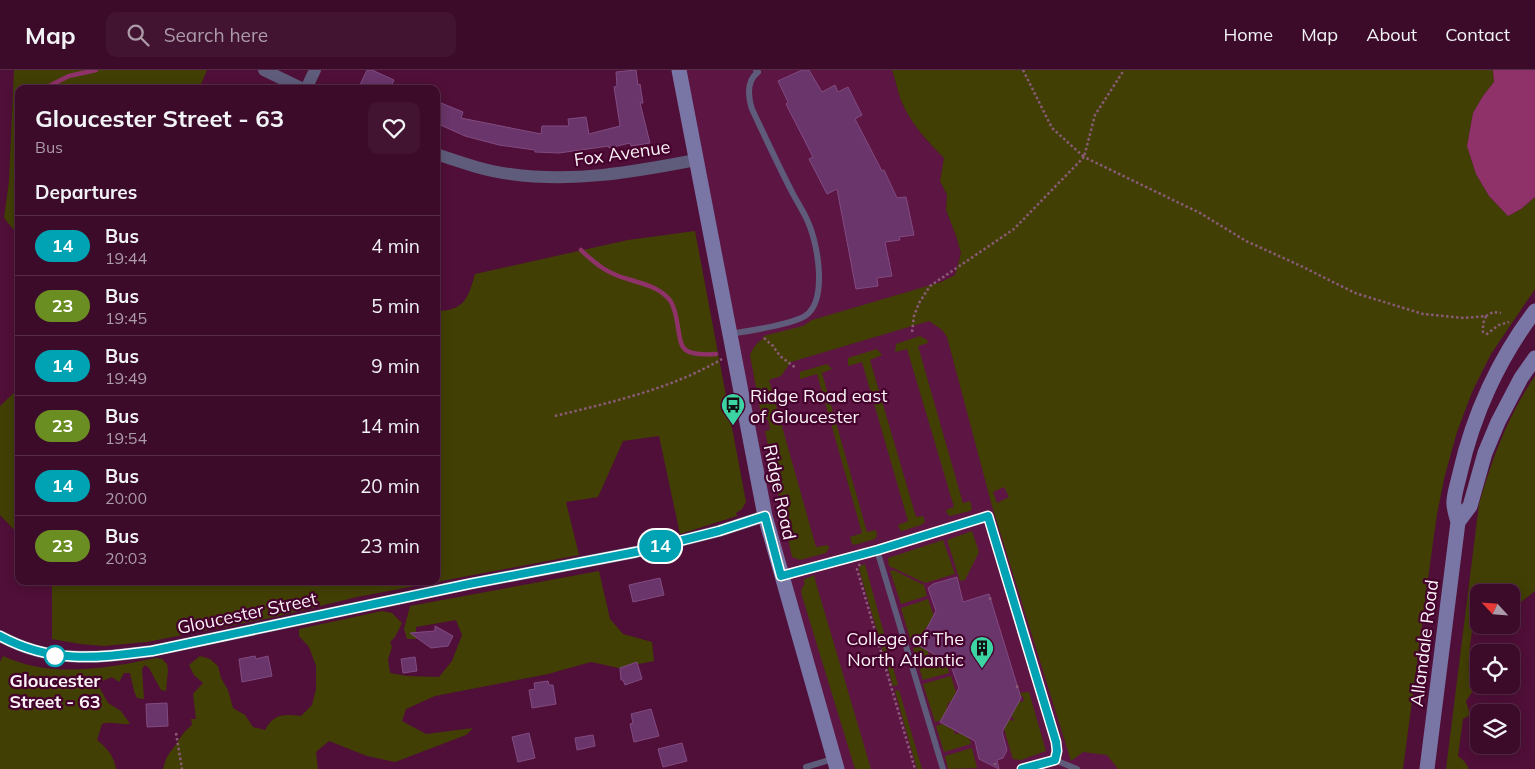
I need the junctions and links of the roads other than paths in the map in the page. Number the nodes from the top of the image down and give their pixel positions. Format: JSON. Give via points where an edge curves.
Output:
{"nodes":[{"id":1,"x":264,"y":70,"type":"edge"},
{"id":2,"x":315,"y":70,"type":"edge"},
{"id":3,"x":679,"y":70,"type":"edge"},
{"id":4,"x":759,"y":71,"type":"edge"},
{"id":5,"x":296,"y":85,"type":"edge"},
{"id":6,"x":307,"y":85,"type":"edge"},
{"id":7,"x":440,"y":155,"type":"edge"},
{"id":8,"x":696,"y":160,"type":"junction"},
{"id":9,"x":1535,"y":311,"type":"edge"},
{"id":10,"x":730,"y":334,"type":"junction"},
{"id":11,"x":1535,"y":358,"type":"edge"},
{"id":12,"x":765,"y":516,"type":"junction"},
{"id":13,"x":1458,"y":522,"type":"junction"},
{"id":14,"x":878,"y":550,"type":"junction"},
{"id":15,"x":781,"y":576,"type":"junction"},
{"id":16,"x":0,"y":636,"type":"edge"},
{"id":17,"x":1055,"y":760,"type":"junction"},
{"id":18,"x":836,"y":764,"type":"edge"},
{"id":19,"x":806,"y":767,"type":"dead end"},
{"id":20,"x":943,"y":769,"type":"edge"},
{"id":21,"x":1022,"y":769,"type":"edge"},
{"id":22,"x":1077,"y":769,"type":"edge"},
{"id":23,"x":1427,"y":769,"type":"edge"}],
"edges":[{"from":1,"to":5,"type":"street"},
{"from":2,"to":6,"type":"street"},
{"from":3,"to":8,"type":"street","name":"Ridge Road"},
{"from":4,"to":10,"type":"lane","via":[[752,76],[749,87],[752,109],[809,223],[819,287],[812,310],[805,316]]},
{"from":7,"to":8,"type":"street","name":"Fox Avenue","via":[[509,174],[574,178]]},
{"from":8,"to":10,"type":"street","name":"Ridge Road"},
{"from":9,"to":13,"type":"street","name":"Allandale Road","via":[[1512,344],[1482,404],[1463,459],[1454,501]]},
{"from":10,"to":12,"type":"street","name":"Ridge Road"},
{"from":11,"to":13,"type":"street","name":"Allandale Road","via":[[1498,422],[1485,453],[1470,506]]},
{"from":12,"to":15,"type":"street","name":"Ridge Road"},
{"from":12,"to":16,"type":"street","name":"Gloucester Street","via":[[636,552],[460,585],[152,651],[70,657],[51,655]]},
{"from":13,"to":23,"type":"street","name":"Allandale Road"},
{"from":14,"to":15,"type":"lane"},
{"from":14,"to":17,"type":"lane","via":[[988,516],[1056,742]]},
{"from":14,"to":20,"type":"lane"},
{"from":15,"to":18,"type":"street","name":"Ridge Road"},
{"from":17,"to":21,"type":"lane"},
{"from":17,"to":22,"type":"lane"},
{"from":18,"to":19,"type":"lane"}]}
